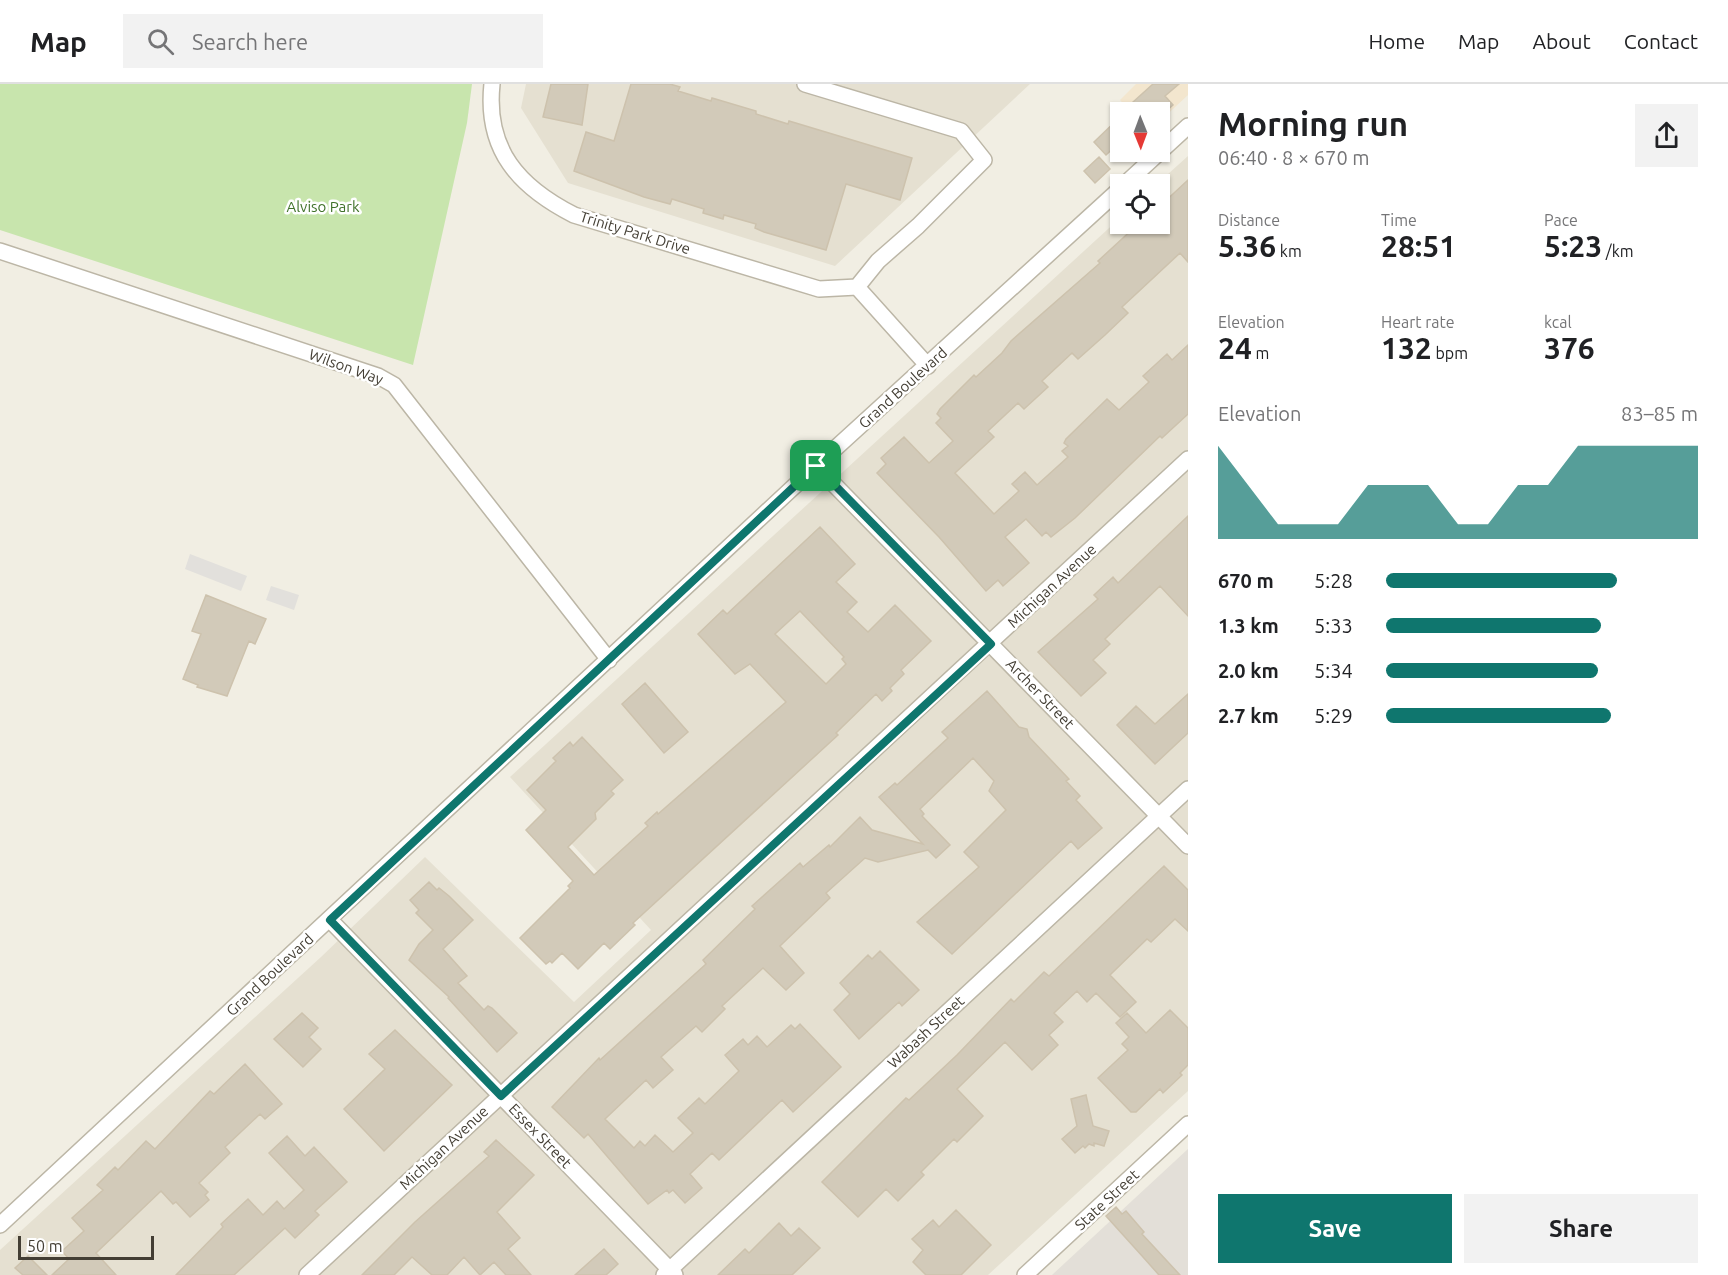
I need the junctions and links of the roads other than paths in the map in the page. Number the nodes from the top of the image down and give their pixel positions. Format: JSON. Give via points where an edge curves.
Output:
{"nodes":[{"id":1,"x":492,"y":84,"type":"edge"},
{"id":2,"x":805,"y":84,"type":"edge"},
{"id":3,"x":1188,"y":126,"type":"edge"},
{"id":4,"x":1136,"y":174,"type":"edge"},
{"id":5,"x":1110,"y":198,"type":"edge"},
{"id":6,"x":0,"y":251,"type":"edge"},
{"id":7,"x":857,"y":287,"type":"junction"},
{"id":8,"x":928,"y":366,"type":"junction"},
{"id":9,"x":1188,"y":459,"type":"edge"},
{"id":10,"x":816,"y":466,"type":"junction"},
{"id":11,"x":991,"y":644,"type":"junction"},
{"id":12,"x":609,"y":660,"type":"junction"},
{"id":13,"x":1188,"y":789,"type":"edge"},
{"id":14,"x":1160,"y":816,"type":"junction"},
{"id":15,"x":1188,"y":846,"type":"edge"},
{"id":16,"x":330,"y":920,"type":"junction"},
{"id":17,"x":501,"y":1096,"type":"junction"},
{"id":18,"x":1188,"y":1124,"type":"edge"},
{"id":19,"x":0,"y":1225,"type":"edge"},
{"id":20,"x":670,"y":1273,"type":"edge"},
{"id":21,"x":307,"y":1275,"type":"edge"},
{"id":22,"x":1025,"y":1275,"type":"edge"}],
"edges":[{"from":1,"to":7,"type":"street","name":"Trinity Park Drive","via":[[494,129],[504,154],[522,181],[545,200],[574,215],[819,289]]},
{"from":2,"to":7,"type":"street","via":[[961,131],[984,160],[878,261]]},
{"from":3,"to":4,"type":"street"},
{"from":5,"to":8,"type":"street","name":"Grand Boulevard"},
{"from":6,"to":12,"type":"street","name":"Wilson Way","via":[[378,376],[394,385]]},
{"from":7,"to":8,"type":"street"},
{"from":8,"to":10,"type":"street","name":"Grand Boulevard"},
{"from":9,"to":11,"type":"street","name":"Michigan Avenue"},
{"from":10,"to":11,"type":"street","name":"Archer Street"},
{"from":10,"to":12,"type":"street","name":"Grand Boulevard"},
{"from":11,"to":14,"type":"street","name":"Archer Street"},
{"from":11,"to":17,"type":"street","name":"Michigan Avenue"},
{"from":12,"to":16,"type":"street","name":"Grand Boulevard"},
{"from":13,"to":14,"type":"street","name":"Wabash Street"},
{"from":14,"to":15,"type":"street","name":"Archer Street"},
{"from":14,"to":20,"type":"street","name":"Wabash Street"},
{"from":16,"to":17,"type":"street","name":"Essex Street"},
{"from":16,"to":19,"type":"street","name":"Grand Boulevard"},
{"from":17,"to":20,"type":"street","name":"Essex Street"},
{"from":17,"to":21,"type":"street","name":"Michigan Avenue"},
{"from":18,"to":22,"type":"street","name":"State Street"}]}
